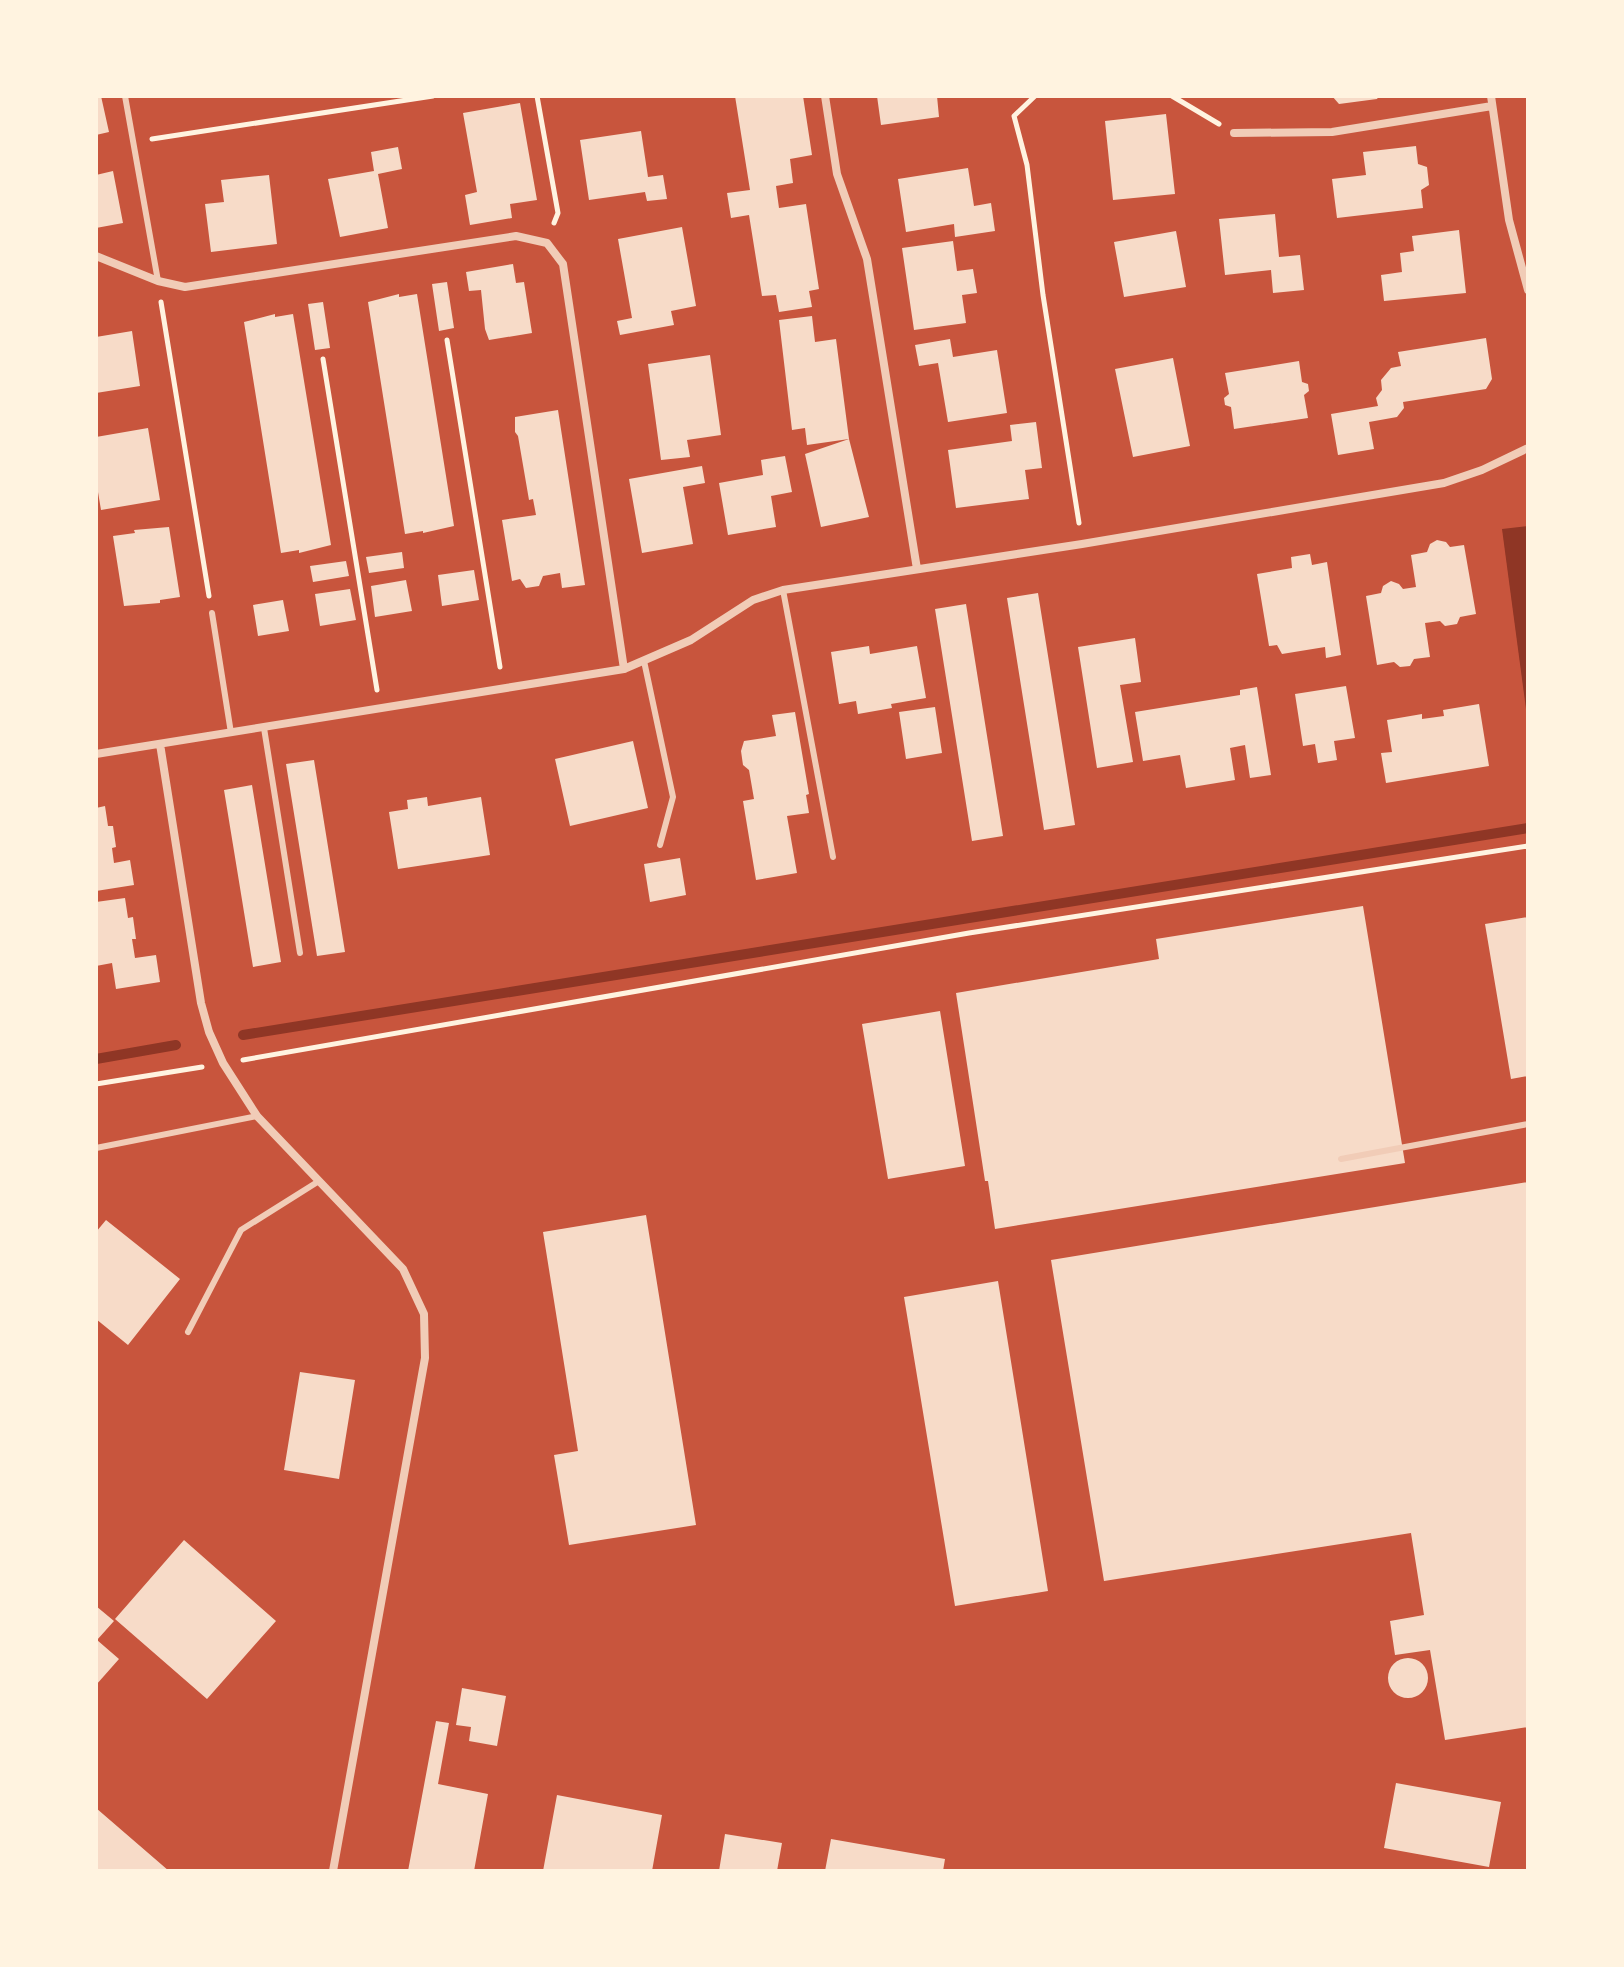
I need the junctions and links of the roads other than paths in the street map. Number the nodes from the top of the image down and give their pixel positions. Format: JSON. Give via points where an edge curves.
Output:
{"nodes":[{"id":1,"x":125,"y":96,"type":"edge"},
{"id":2,"x":825,"y":96,"type":"edge"},
{"id":3,"x":1491,"y":101,"type":"edge"},
{"id":4,"x":1234,"y":133,"type":"road end"},
{"id":5,"x":96,"y":256,"type":"edge"},
{"id":6,"x":158,"y":281,"type":"junction"},
{"id":7,"x":1528,"y":290,"type":"edge"},
{"id":8,"x":1528,"y":448,"type":"edge"},
{"id":9,"x":917,"y":569,"type":"junction"},
{"id":10,"x":783,"y":590,"type":"junction"},
{"id":11,"x":212,"y":613,"type":"road end"},
{"id":12,"x":644,"y":661,"type":"junction"},
{"id":13,"x":624,"y":669,"type":"junction"},
{"id":14,"x":264,"y":728,"type":"junction"},
{"id":15,"x":231,"y":733,"type":"junction"},
{"id":16,"x":160,"y":744,"type":"junction"},
{"id":17,"x":96,"y":754,"type":"edge"},
{"id":18,"x":660,"y":845,"type":"dead end"},
{"id":19,"x":833,"y":857,"type":"dead end"},
{"id":20,"x":300,"y":953,"type":"dead end"},
{"id":21,"x":257,"y":1116,"type":"junction"},
{"id":22,"x":1528,"y":1124,"type":"edge"},
{"id":23,"x":96,"y":1148,"type":"edge"},
{"id":24,"x":1341,"y":1159,"type":"dead end"},
{"id":25,"x":319,"y":1181,"type":"junction"},
{"id":26,"x":188,"y":1332,"type":"dead end"},
{"id":27,"x":333,"y":1871,"type":"edge"}],
"edges":[{"from":1,"to":6,"type":"lane"},
{"from":2,"to":9,"type":"street","via":[[837,174],[867,259]]},
{"from":3,"to":4,"type":"street","via":[[1332,132]]},
{"from":3,"to":7,"type":"street","via":[[1509,220]]},
{"from":5,"to":6,"type":"street"},
{"from":6,"to":13,"type":"street","via":[[185,287],[516,236],[547,243],[563,264]]},
{"from":8,"to":9,"type":"street","via":[[1444,483]]},
{"from":9,"to":10,"type":"street"},
{"from":10,"to":12,"type":"street","via":[[753,600],[691,640]]},
{"from":10,"to":19,"type":"lane"},
{"from":11,"to":15,"type":"lane"},
{"from":12,"to":13,"type":"street"},
{"from":12,"to":18,"type":"lane","via":[[673,797]]},
{"from":13,"to":14,"type":"street"},
{"from":14,"to":15,"type":"street"},
{"from":14,"to":20,"type":"lane"},
{"from":15,"to":16,"type":"street"},
{"from":16,"to":17,"type":"street"},
{"from":16,"to":21,"type":"street","via":[[201,1003],[223,1063]]},
{"from":21,"to":23,"type":"lane"},
{"from":21,"to":25,"type":"street"},
{"from":22,"to":24,"type":"lane"},
{"from":25,"to":26,"type":"lane","via":[[241,1230]]},
{"from":25,"to":27,"type":"street","via":[[403,1269],[424,1314],[425,1358]]}]}
